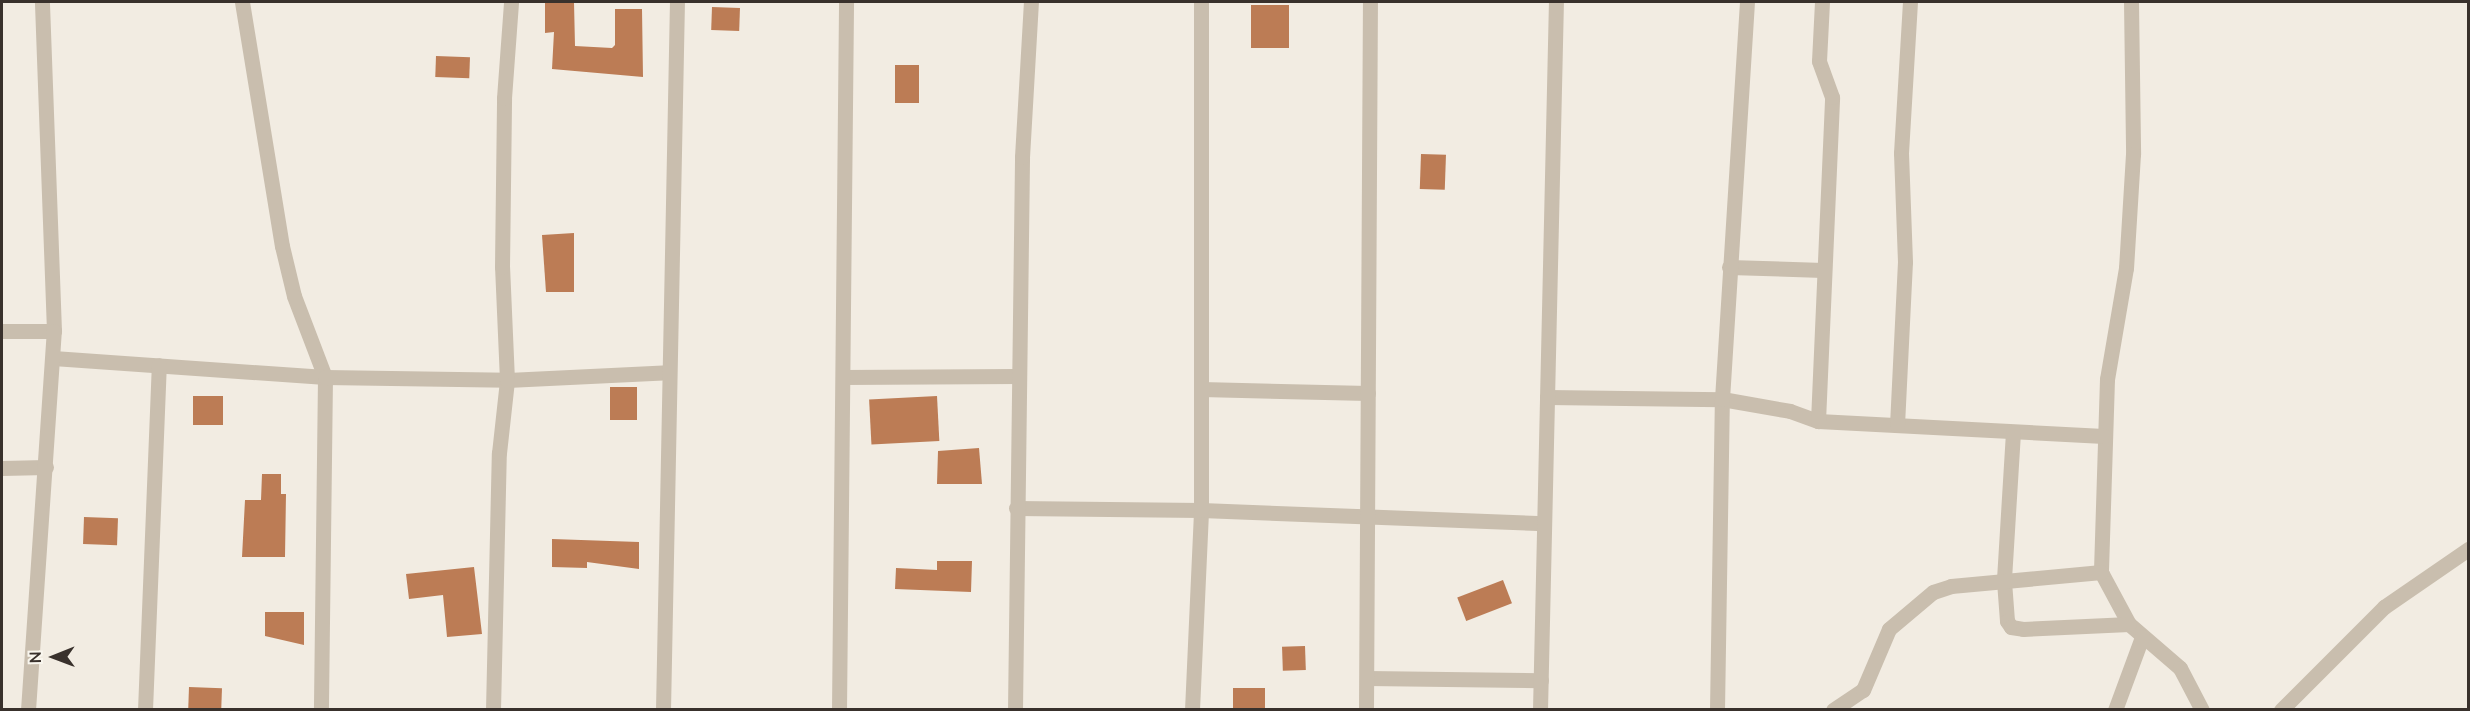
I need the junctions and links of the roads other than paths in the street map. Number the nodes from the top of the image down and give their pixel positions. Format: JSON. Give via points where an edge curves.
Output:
{"nodes":[{"id":1,"x":42,"y":2,"type":"edge"},
{"id":2,"x":242,"y":2,"type":"edge"},
{"id":3,"x":511,"y":2,"type":"edge"},
{"id":4,"x":677,"y":2,"type":"edge"},
{"id":5,"x":846,"y":2,"type":"edge"},
{"id":6,"x":1031,"y":2,"type":"edge"},
{"id":7,"x":1201,"y":2,"type":"edge"},
{"id":8,"x":1370,"y":2,"type":"edge"},
{"id":9,"x":1556,"y":2,"type":"edge"},
{"id":10,"x":1748,"y":2,"type":"edge"},
{"id":11,"x":1822,"y":2,"type":"edge"},
{"id":12,"x":1910,"y":2,"type":"edge"},
{"id":13,"x":2131,"y":2,"type":"edge"},
{"id":14,"x":1729,"y":267,"type":"junction"},
{"id":15,"x":1822,"y":270,"type":"junction"},
{"id":16,"x":2,"y":331,"type":"edge"},
{"id":17,"x":54,"y":331,"type":"junction"},
{"id":18,"x":53,"y":358,"type":"junction"},
{"id":19,"x":159,"y":365,"type":"junction"},
{"id":20,"x":668,"y":372,"type":"junction"},
{"id":21,"x":1017,"y":376,"type":"junction"},
{"id":22,"x":325,"y":377,"type":"junction"},
{"id":23,"x":843,"y":378,"type":"junction"},
{"id":24,"x":507,"y":380,"type":"junction"},
{"id":25,"x":1200,"y":389,"type":"junction"},
{"id":26,"x":1368,"y":393,"type":"junction"},
{"id":27,"x":1547,"y":397,"type":"junction"},
{"id":28,"x":1722,"y":399,"type":"junction"},
{"id":29,"x":1818,"y":421,"type":"junction"},
{"id":30,"x":1897,"y":426,"type":"junction"},
{"id":31,"x":2013,"y":432,"type":"junction"},
{"id":32,"x":2104,"y":436,"type":"junction"},
{"id":33,"x":46,"y":467,"type":"junction"},
{"id":34,"x":2,"y":468,"type":"edge"},
{"id":35,"x":1016,"y":508,"type":"junction"},
{"id":36,"x":1200,"y":510,"type":"junction"},
{"id":37,"x":1368,"y":517,"type":"junction"},
{"id":38,"x":1544,"y":523,"type":"junction"},
{"id":39,"x":2469,"y":549,"type":"edge"},
{"id":40,"x":2102,"y":572,"type":"junction"},
{"id":41,"x":2004,"y":581,"type":"junction"},
{"id":42,"x":2130,"y":624,"type":"junction"},
{"id":43,"x":2142,"y":637,"type":"junction"},
{"id":44,"x":1367,"y":678,"type":"junction"},
{"id":45,"x":1541,"y":680,"type":"junction"},
{"id":46,"x":28,"y":710,"type":"edge"},
{"id":47,"x":144,"y":710,"type":"edge"},
{"id":48,"x":321,"y":710,"type":"edge"},
{"id":49,"x":493,"y":710,"type":"edge"},
{"id":50,"x":663,"y":710,"type":"edge"},
{"id":51,"x":839,"y":710,"type":"edge"},
{"id":52,"x":1015,"y":710,"type":"edge"},
{"id":53,"x":1192,"y":710,"type":"edge"},
{"id":54,"x":1366,"y":710,"type":"edge"},
{"id":55,"x":1540,"y":710,"type":"edge"},
{"id":56,"x":1717,"y":710,"type":"edge"},
{"id":57,"x":1833,"y":710,"type":"edge"},
{"id":58,"x":2115,"y":710,"type":"edge"},
{"id":59,"x":2202,"y":710,"type":"edge"},
{"id":60,"x":2281,"y":710,"type":"edge"}],
"edges":[{"from":1,"to":17,"type":"street"},
{"from":2,"to":22,"type":"street","via":[[282,246],[294,296]]},
{"from":3,"to":24,"type":"street","via":[[504,98],[502,267]]},
{"from":4,"to":20,"type":"street"},
{"from":5,"to":23,"type":"street"},
{"from":6,"to":21,"type":"street","via":[[1022,157]]},
{"from":7,"to":25,"type":"street"},
{"from":8,"to":26,"type":"street"},
{"from":9,"to":27,"type":"street"},
{"from":10,"to":14,"type":"street"},
{"from":11,"to":15,"type":"street","via":[[1819,61],[1832,97]]},
{"from":12,"to":30,"type":"street","via":[[1901,153],[1905,262]]},
{"from":13,"to":32,"type":"street","via":[[2133,154],[2126,268],[2107,379]]},
{"from":14,"to":15,"type":"street"},
{"from":14,"to":28,"type":"street"},
{"from":15,"to":29,"type":"street"},
{"from":16,"to":17,"type":"street"},
{"from":17,"to":18,"type":"street"},
{"from":18,"to":19,"type":"street"},
{"from":18,"to":33,"type":"street"},
{"from":19,"to":22,"type":"street"},
{"from":19,"to":47,"type":"street"},
{"from":20,"to":24,"type":"street"},
{"from":20,"to":50,"type":"street"},
{"from":21,"to":23,"type":"street"},
{"from":21,"to":35,"type":"street"},
{"from":22,"to":24,"type":"street"},
{"from":22,"to":48,"type":"street"},
{"from":23,"to":51,"type":"street"},
{"from":24,"to":49,"type":"street","via":[[499,453]]},
{"from":25,"to":26,"type":"street"},
{"from":25,"to":36,"type":"street"},
{"from":26,"to":37,"type":"street"},
{"from":27,"to":28,"type":"street"},
{"from":27,"to":38,"type":"street"},
{"from":28,"to":29,"type":"street","via":[[1790,411]]},
{"from":28,"to":56,"type":"street"},
{"from":29,"to":30,"type":"street"},
{"from":30,"to":31,"type":"street"},
{"from":31,"to":32,"type":"street"},
{"from":31,"to":41,"type":"street"},
{"from":32,"to":40,"type":"street"},
{"from":33,"to":34,"type":"street"},
{"from":33,"to":46,"type":"street"},
{"from":35,"to":36,"type":"street"},
{"from":35,"to":52,"type":"street"},
{"from":36,"to":37,"type":"street"},
{"from":36,"to":53,"type":"street"},
{"from":37,"to":38,"type":"street"},
{"from":37,"to":44,"type":"street"},
{"from":38,"to":45,"type":"street"},
{"from":39,"to":60,"type":"street","via":[[2384,607]]},
{"from":40,"to":41,"type":"street"},
{"from":40,"to":42,"type":"street"},
{"from":41,"to":42,"type":"street","via":[[2011,627]]},
{"from":41,"to":57,"type":"street","via":[[1940,589],[1911,608],[1889,629],[1863,690]]},
{"from":42,"to":43,"type":"street"},
{"from":43,"to":58,"type":"street"},
{"from":43,"to":59,"type":"street","via":[[2180,668]]},
{"from":44,"to":45,"type":"street"},
{"from":44,"to":54,"type":"street"},
{"from":45,"to":55,"type":"street"}]}
